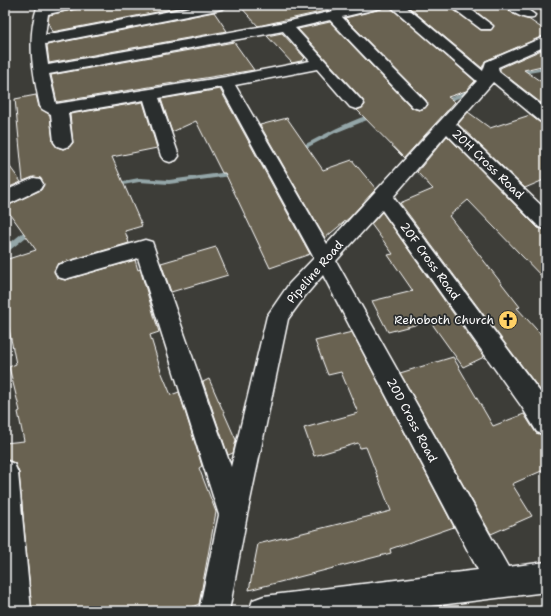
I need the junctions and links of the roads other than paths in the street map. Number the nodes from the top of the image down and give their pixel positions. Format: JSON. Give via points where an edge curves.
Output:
{"nodes":[{"id":1,"x":71,"y":5,"type":"edge"},
{"id":2,"x":222,"y":5,"type":"edge"},
{"id":3,"x":376,"y":5,"type":"edge"},
{"id":4,"x":396,"y":5,"type":"edge"},
{"id":5,"x":456,"y":5,"type":"edge"},
{"id":6,"x":512,"y":5,"type":"edge"},
{"id":7,"x":43,"y":8,"type":"edge"},
{"id":8,"x":333,"y":15,"type":"junction"},
{"id":9,"x":528,"y":15,"type":"dead end"},
{"id":10,"x":286,"y":26,"type":"junction"},
{"id":11,"x":486,"y":26,"type":"dead end"},
{"id":12,"x":546,"y":40,"type":"edge"},
{"id":13,"x":39,"y":41,"type":"junction"},
{"id":14,"x":320,"y":64,"type":"junction"},
{"id":15,"x":41,"y":71,"type":"junction"},
{"id":16,"x":489,"y":77,"type":"junction"},
{"id":17,"x":226,"y":82,"type":"junction"},
{"id":18,"x":150,"y":94,"type":"junction"},
{"id":19,"x":356,"y":104,"type":"dead end"},
{"id":20,"x":419,"y":104,"type":"dead end"},
{"id":21,"x":59,"y":109,"type":"junction"},
{"id":22,"x":546,"y":117,"type":"edge"},
{"id":23,"x":446,"y":124,"type":"junction"},
{"id":24,"x":63,"y":142,"type":"dead end"},
{"id":25,"x":170,"y":156,"type":"dead end"},
{"id":26,"x":34,"y":184,"type":"dead end"},
{"id":27,"x":383,"y":197,"type":"junction"},
{"id":28,"x":5,"y":199,"type":"edge"},
{"id":29,"x":546,"y":222,"type":"edge"},
{"id":30,"x":325,"y":259,"type":"junction"},
{"id":31,"x":65,"y":271,"type":"dead end"},
{"id":32,"x":546,"y":423,"type":"edge"},
{"id":33,"x":5,"y":473,"type":"edge"},
{"id":34,"x":233,"y":515,"type":"junction"},
{"id":35,"x":546,"y":577,"type":"edge"},
{"id":36,"x":500,"y":582,"type":"junction"},
{"id":37,"x":376,"y":604,"type":"edge"},
{"id":38,"x":16,"y":611,"type":"edge"},
{"id":39,"x":214,"y":611,"type":"edge"},
{"id":40,"x":264,"y":611,"type":"edge"}],
"edges":[{"from":1,"to":7,"type":"street"},
{"from":2,"to":13,"type":"street"},
{"from":3,"to":8,"type":"street"},
{"from":4,"to":16,"type":"street"},
{"from":5,"to":11,"type":"street"},
{"from":6,"to":9,"type":"street"},
{"from":7,"to":13,"type":"street"},
{"from":8,"to":10,"type":"street"},
{"from":8,"to":20,"type":"street"},
{"from":10,"to":14,"type":"street"},
{"from":10,"to":15,"type":"street"},
{"from":12,"to":16,"type":"street","name":"Pipeline Road","via":[[521,54],[492,65]]},
{"from":13,"to":15,"type":"street"},
{"from":14,"to":17,"type":"street"},
{"from":14,"to":19,"type":"street"},
{"from":15,"to":21,"type":"street","via":[[48,106],[54,110]]},
{"from":16,"to":22,"type":"street"},
{"from":16,"to":23,"type":"street","name":"Pipeline Road"},
{"from":17,"to":18,"type":"street"},
{"from":17,"to":30,"type":"street","name":"20D Cross Road"},
{"from":18,"to":21,"type":"street"},
{"from":18,"to":25,"type":"street"},
{"from":21,"to":24,"type":"street"},
{"from":23,"to":27,"type":"street","name":"Pipeline Road"},
{"from":23,"to":29,"type":"street","name":"20H Cross Road"},
{"from":26,"to":28,"type":"street"},
{"from":27,"to":30,"type":"street","name":"Pipeline Road"},
{"from":27,"to":32,"type":"street","name":"20F Cross Road"},
{"from":30,"to":34,"type":"street","name":"Pipeline Road","via":[[278,316]]},
{"from":30,"to":36,"type":"street","name":"20D Cross Road"},
{"from":31,"to":34,"type":"street","via":[[145,248]]},
{"from":33,"to":38,"type":"street"},
{"from":34,"to":39,"type":"street","name":"Pipeline Road"},
{"from":35,"to":36,"type":"street"},
{"from":36,"to":37,"type":"street"},
{"from":37,"to":40,"type":"street"}]}
